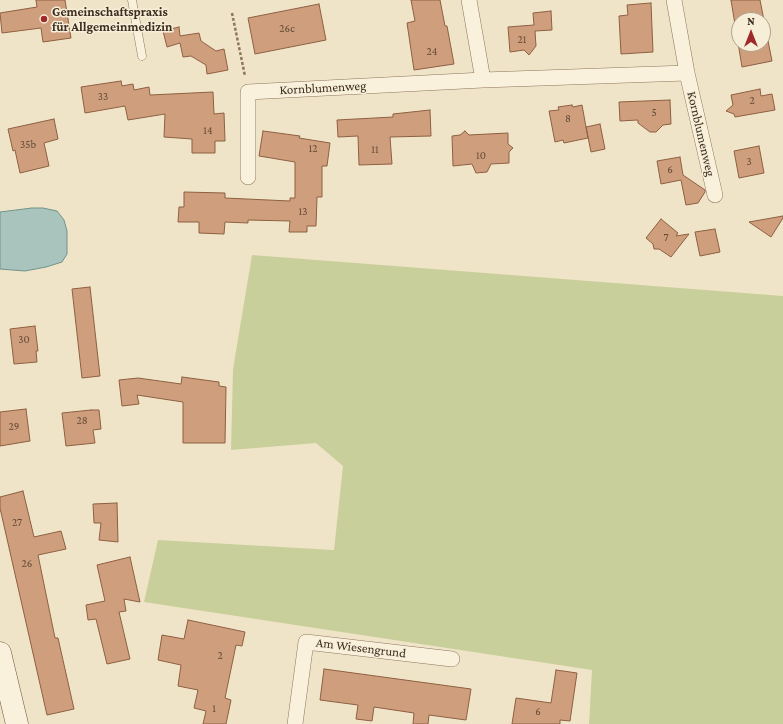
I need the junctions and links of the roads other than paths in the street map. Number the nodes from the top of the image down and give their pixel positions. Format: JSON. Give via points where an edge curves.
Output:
{"nodes":[{"id":1,"x":132,"y":0,"type":"edge"},
{"id":2,"x":469,"y":0,"type":"edge"},
{"id":3,"x":674,"y":0,"type":"edge"},
{"id":4,"x":142,"y":56,"type":"dead end"},
{"id":5,"x":687,"y":74,"type":"junction"},
{"id":6,"x":483,"y":80,"type":"junction"},
{"id":7,"x":248,"y":177,"type":"dead end"},
{"id":8,"x":716,"y":195,"type":"dead end"},
{"id":9,"x":0,"y":653,"type":"edge"},
{"id":10,"x":452,"y":659,"type":"dead end"},
{"id":11,"x":16,"y":724,"type":"edge"},
{"id":12,"x":295,"y":724,"type":"edge"}],
"edges":[{"from":1,"to":4,"type":"lane"},
{"from":2,"to":6,"type":"street"},
{"from":3,"to":5,"type":"street","name":"Kornblumenweg"},
{"from":5,"to":6,"type":"street","name":"Kornblumenweg"},
{"from":5,"to":8,"type":"street","name":"Kornblumenweg"},
{"from":6,"to":7,"type":"street","name":"Kornblumenweg","via":[[248,92]]},
{"from":9,"to":11,"type":"street"},
{"from":10,"to":12,"type":"street","name":"Am Wiesengrund","via":[[306,642]]}]}
